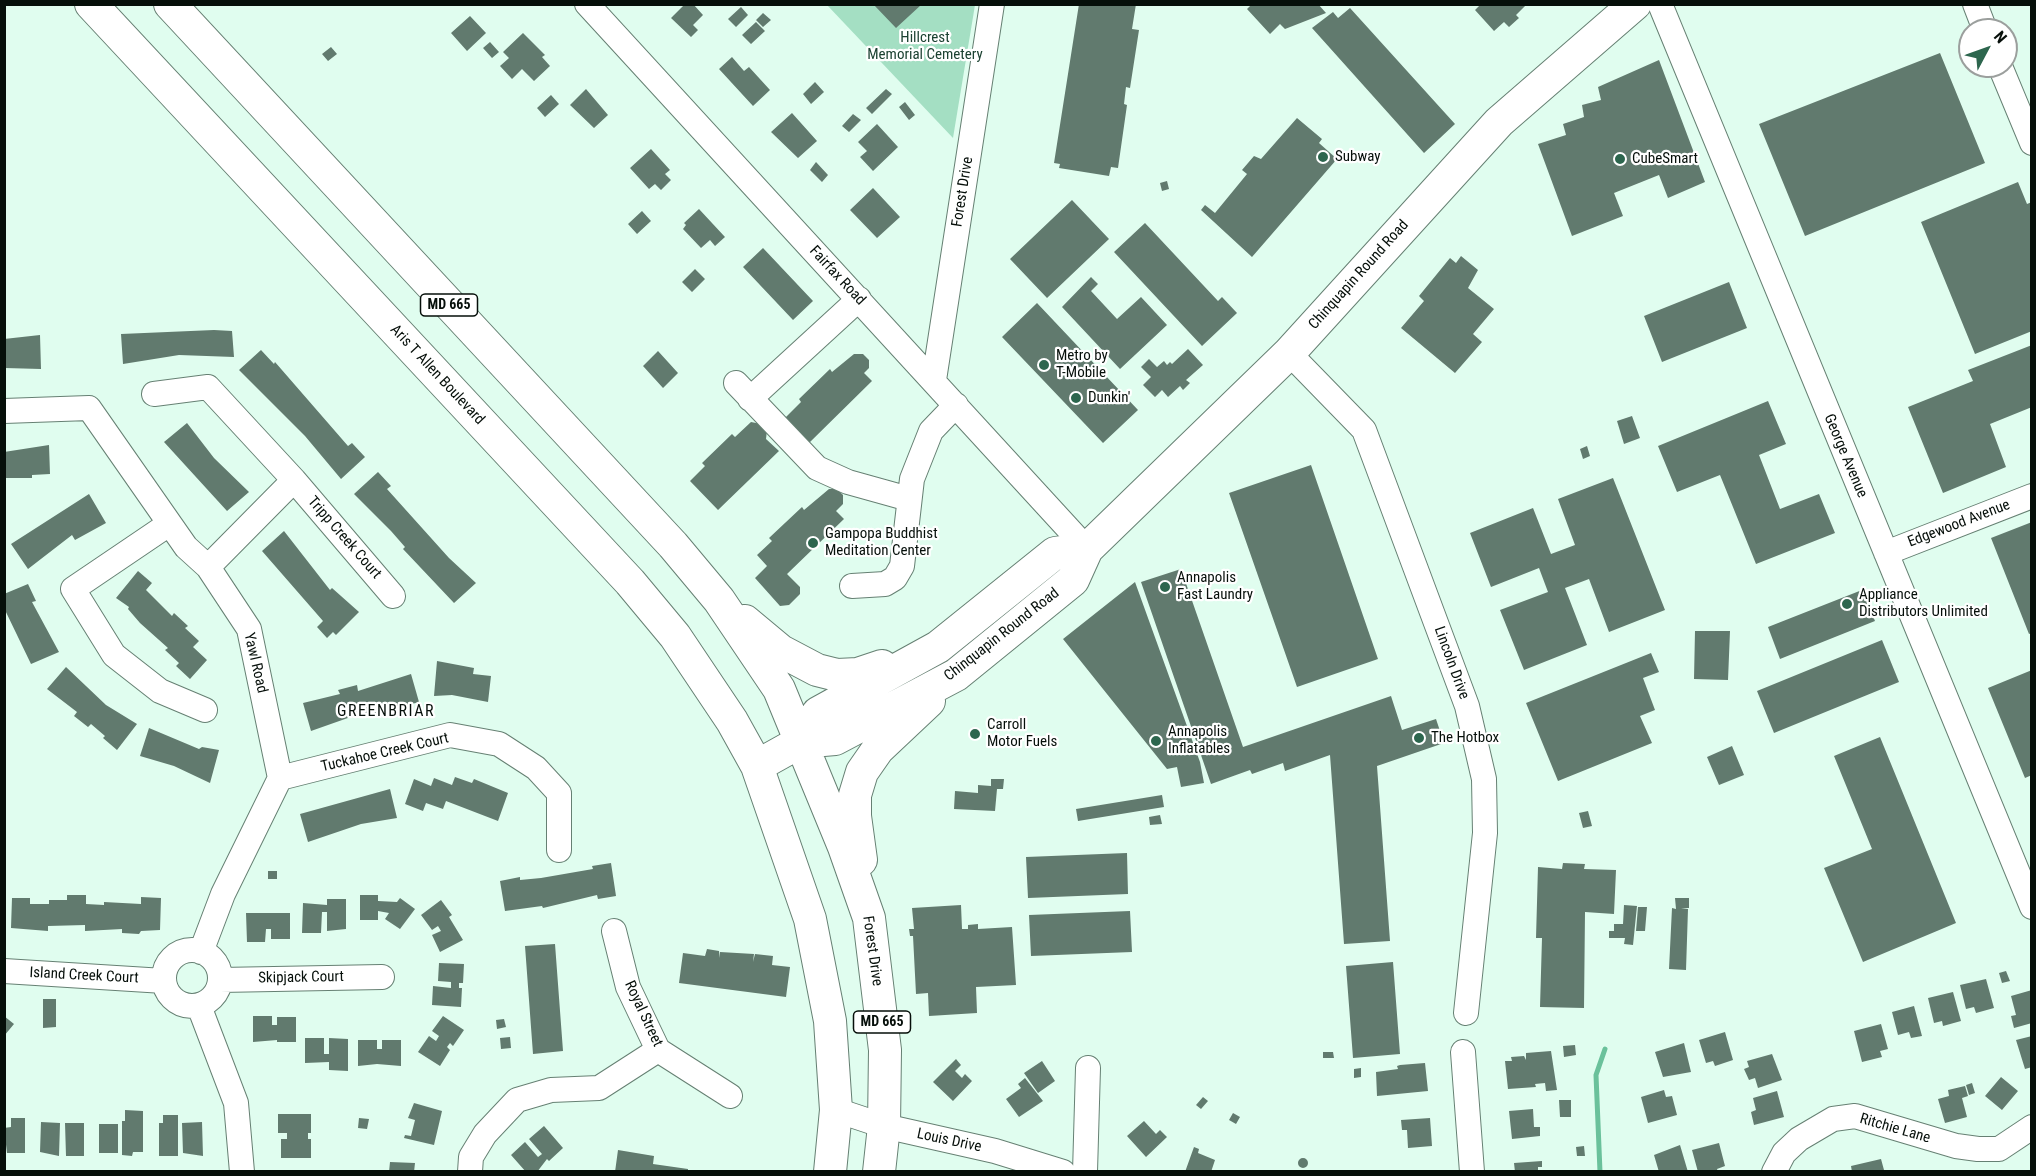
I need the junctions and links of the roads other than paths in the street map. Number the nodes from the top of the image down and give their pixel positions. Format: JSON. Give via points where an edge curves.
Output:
{"nodes":[{"id":1,"x":91,"y":4,"type":"edge"},
{"id":2,"x":170,"y":4,"type":"edge"},
{"id":3,"x":586,"y":4,"type":"edge"},
{"id":4,"x":992,"y":4,"type":"edge"},
{"id":5,"x":1635,"y":4,"type":"edge"},
{"id":6,"x":1660,"y":4,"type":"edge"},
{"id":7,"x":2005,"y":78,"type":"edge"},
{"id":8,"x":2031,"y":143,"type":"edge"},
{"id":9,"x":859,"y":299,"type":"junction"},
{"id":10,"x":1289,"y":353,"type":"junction"},
{"id":11,"x":934,"y":380,"type":"junction"},
{"id":12,"x":154,"y":394,"type":"dead end"},
{"id":13,"x":956,"y":405,"type":"junction"},
{"id":14,"x":4,"y":411,"type":"edge"},
{"id":15,"x":294,"y":480,"type":"junction"},
{"id":16,"x":2031,"y":496,"type":"edge"},
{"id":17,"x":909,"y":499,"type":"junction"},
{"id":18,"x":169,"y":524,"type":"junction"},
{"id":19,"x":1087,"y":549,"type":"junction"},
{"id":20,"x":1886,"y":553,"type":"junction"},
{"id":21,"x":208,"y":567,"type":"junction"},
{"id":22,"x":852,"y":586,"type":"dead end"},
{"id":23,"x":393,"y":596,"type":"dead end"},
{"id":24,"x":719,"y":600,"type":"junction"},
{"id":25,"x":938,"y":647,"type":"junction"},
{"id":26,"x":956,"y":675,"type":"junction"},
{"id":27,"x":205,"y":710,"type":"dead end"},
{"id":28,"x":800,"y":742,"type":"junction"},
{"id":29,"x":757,"y":766,"type":"junction"},
{"id":30,"x":280,"y":778,"type":"junction"},
{"id":31,"x":559,"y":850,"type":"dead end"},
{"id":32,"x":2031,"y":908,"type":"edge"},
{"id":33,"x":869,"y":918,"type":"junction"},
{"id":34,"x":615,"y":931,"type":"dead end"},
{"id":35,"x":201,"y":951,"type":"junction"},
{"id":36,"x":4,"y":971,"type":"edge"},
{"id":37,"x":382,"y":977,"type":"dead end"},
{"id":38,"x":220,"y":980,"type":"junction"},
{"id":39,"x":164,"y":981,"type":"junction"},
{"id":40,"x":199,"y":1006,"type":"junction"},
{"id":41,"x":1466,"y":1013,"type":"dead end"},
{"id":42,"x":658,"y":1050,"type":"junction"},
{"id":43,"x":1463,"y":1052,"type":"dead end"},
{"id":44,"x":1088,"y":1068,"type":"dead end"},
{"id":45,"x":730,"y":1095,"type":"dead end"},
{"id":46,"x":836,"y":1110,"type":"junction"},
{"id":47,"x":884,"y":1126,"type":"junction"},
{"id":48,"x":2031,"y":1127,"type":"edge"},
{"id":49,"x":242,"y":1172,"type":"edge"},
{"id":50,"x":470,"y":1172,"type":"edge"},
{"id":51,"x":830,"y":1172,"type":"edge"},
{"id":52,"x":879,"y":1172,"type":"edge"},
{"id":53,"x":1063,"y":1172,"type":"edge"},
{"id":54,"x":1085,"y":1172,"type":"edge"},
{"id":55,"x":1472,"y":1172,"type":"edge"},
{"id":56,"x":1774,"y":1172,"type":"edge"}],
"edges":[{"from":1,"to":29,"type":"main road","name":"Aris T Allen Boulevard","via":[[630,582],[705,678]]},
{"from":2,"to":24,"type":"main road","number":"MD 665","via":[[673,545]]},
{"from":3,"to":9,"type":"street","name":"Fairfax Road"},
{"from":4,"to":11,"type":"street","name":"Forest Drive"},
{"from":5,"to":10,"type":"main road","name":"Chinquapin Round Road","via":[[1499,122]]},
{"from":6,"to":20,"type":"street","name":"George Avenue"},
{"from":7,"to":8,"type":"street"},
{"from":9,"to":11,"type":"street","name":"Fairfax Road"},
{"from":9,"to":17,"type":"street","via":[[743,391],[817,468],[848,482]]},
{"from":10,"to":19,"type":"main road","name":"Chinquapin Round Road"},
{"from":10,"to":41,"type":"street","name":"Lincoln Drive","via":[[1364,430],[1467,706],[1484,779],[1485,833]]},
{"from":11,"to":13,"type":"street","name":"Fairfax Road"},
{"from":12,"to":15,"type":"street","name":"Tripp Creek Court","via":[[208,387]]},
{"from":13,"to":17,"type":"street","via":[[931,431],[912,478]]},
{"from":13,"to":19,"type":"street","name":"Fairfax Road"},
{"from":14,"to":18,"type":"street","name":"Yawl Road","via":[[89,408]]},
{"from":15,"to":21,"type":"street"},
{"from":15,"to":23,"type":"street","name":"Tripp Creek Court"},
{"from":16,"to":20,"type":"street","name":"Edgewood Avenue"},
{"from":17,"to":22,"type":"street","via":[[902,566],[895,578],[885,584]]},
{"from":18,"to":21,"type":"street","name":"Yawl Road","via":[[186,548]]},
{"from":18,"to":27,"type":"street","via":[[74,589],[114,655],[160,691]]},
{"from":19,"to":25,"type":"main road","name":"Chinquapin Round Road","via":[[1055,553]]},
{"from":19,"to":26,"type":"main road","name":"Chinquapin Round Road","via":[[1073,580]]},
{"from":20,"to":32,"type":"street","name":"George Avenue"},
{"from":21,"to":30,"type":"street","name":"Yawl Road","via":[[249,629]]},
{"from":24,"to":25,"type":"main road","via":[[799,663],[837,675],[858,674]]},
{"from":24,"to":28,"type":"main road","number":"MD 665","via":[[779,689]]},
{"from":25,"to":28,"type":"main road","name":"Chinquapin Round Road","via":[[818,713]]},
{"from":26,"to":28,"type":"main road","name":"Chinquapin Round Road","via":[[835,739]]},
{"from":26,"to":33,"type":"main road","via":[[878,749],[862,772],[855,795],[855,816]]},
{"from":28,"to":29,"type":"main road","name":"Chinquapin Round Road"},
{"from":28,"to":33,"type":"main road","name":"Forest Drive","number":"MD 665"},
{"from":29,"to":46,"type":"main road","via":[[810,919],[830,1021]]},
{"from":30,"to":31,"type":"street","name":"Tuckahoe Creek Court","via":[[450,735],[499,744],[536,768],[559,793]]},
{"from":30,"to":35,"type":"street","via":[[223,894]]},
{"from":33,"to":47,"type":"main road","name":"Forest Drive","number":"MD 665","via":[[885,1050]]},
{"from":34,"to":42,"type":"street","name":"Royal Street","via":[[628,987]]},
{"from":35,"to":38,"type":"street","via":[[215,962]]},
{"from":35,"to":39,"type":"street","via":[[174,956]]},
{"from":36,"to":39,"type":"street","name":"Island Creek Court"},
{"from":37,"to":38,"type":"street","name":"Skipjack Court"},
{"from":38,"to":40,"type":"street","via":[[214,996]]},
{"from":39,"to":40,"type":"street","via":[[172,998],[180,1004]]},
{"from":40,"to":49,"type":"street","via":[[236,1103]]},
{"from":42,"to":45,"type":"street","name":"Royal Street"},
{"from":42,"to":50,"type":"street","via":[[599,1088],[551,1090],[517,1100],[485,1134],[471,1157]]},
{"from":43,"to":55,"type":"street"},
{"from":44,"to":54,"type":"street"},
{"from":46,"to":47,"type":"street","name":"Louis Drive"},
{"from":46,"to":51,"type":"main road"},
{"from":47,"to":52,"type":"main road","name":"Forest Drive","number":"MD 665"},
{"from":47,"to":53,"type":"street","name":"Louis Drive","via":[[995,1150]]},
{"from":48,"to":56,"type":"street","name":"Ritchie Lane","via":[[1999,1149],[1978,1149],[1855,1116],[1833,1119],[1799,1139],[1784,1153]]}]}
